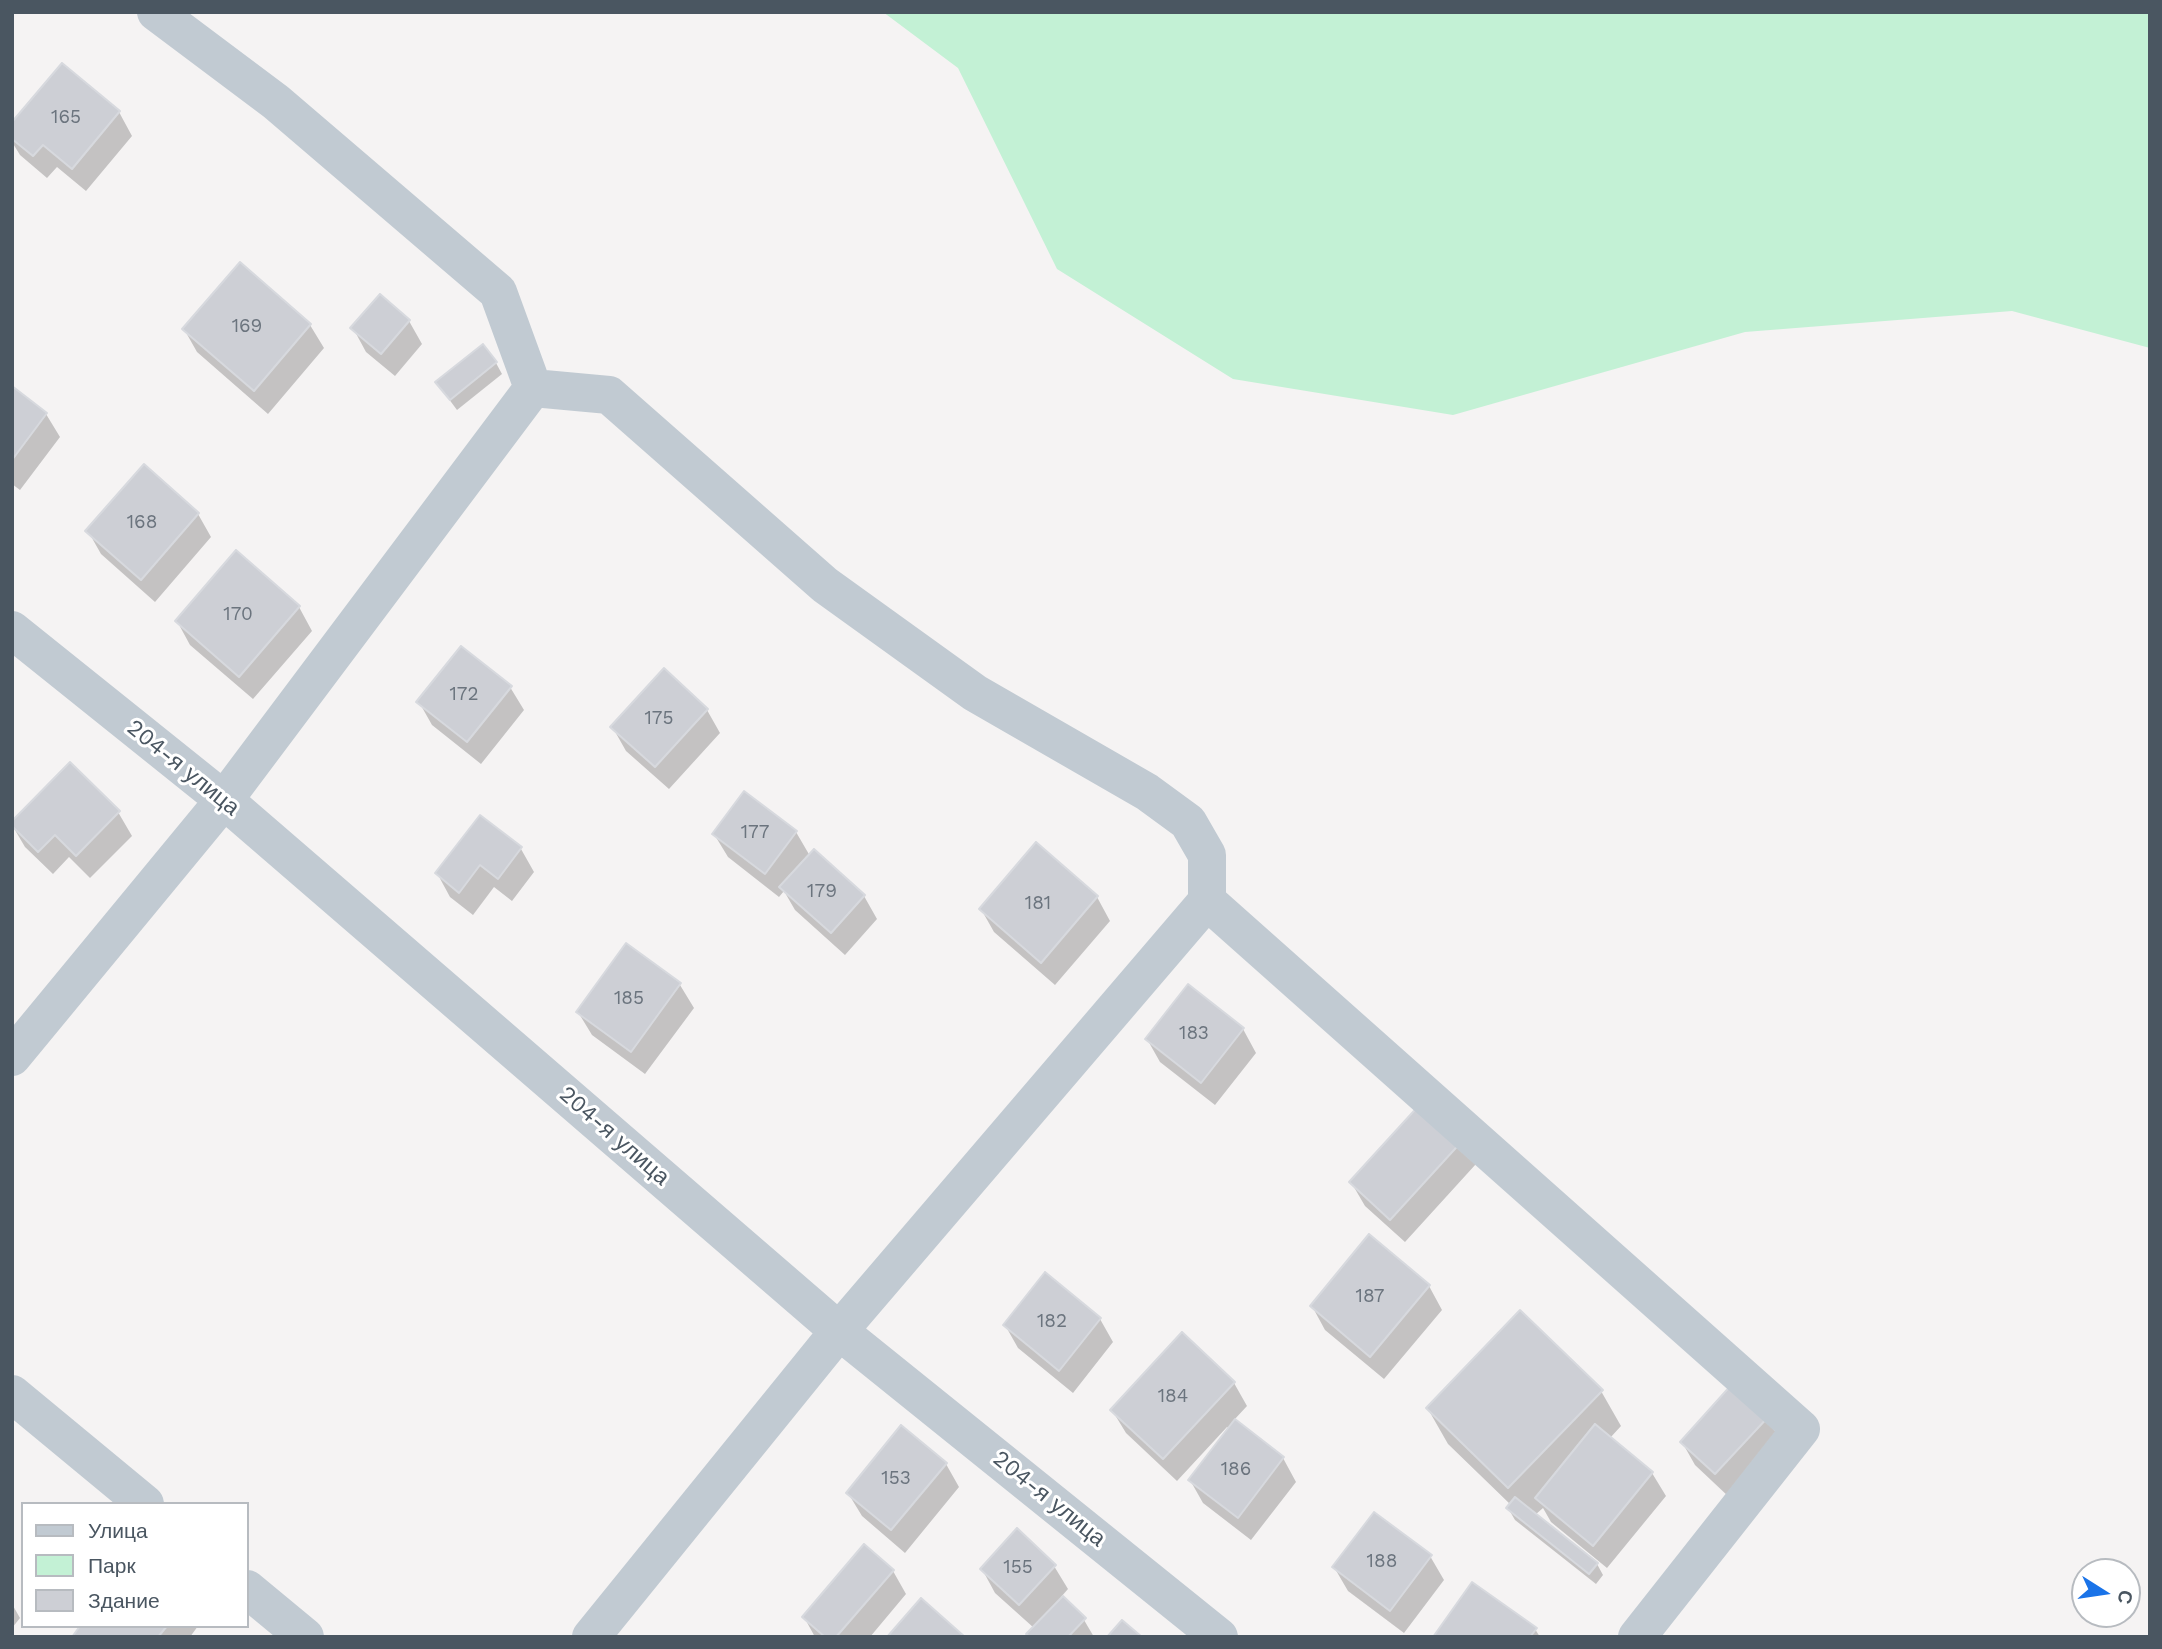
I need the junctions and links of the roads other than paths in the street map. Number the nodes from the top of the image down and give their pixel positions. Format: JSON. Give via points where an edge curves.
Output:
{"nodes":[{"id":1,"x":156,"y":12,"type":"edge"},
{"id":2,"x":533,"y":388,"type":"junction"},
{"id":3,"x":12,"y":630,"type":"edge"},
{"id":4,"x":224,"y":800,"type":"junction"},
{"id":5,"x":1207,"y":901,"type":"junction"},
{"id":6,"x":12,"y":1057,"type":"edge"},
{"id":7,"x":839,"y":1331,"type":"junction"},
{"id":8,"x":12,"y":1394,"type":"edge"},
{"id":9,"x":143,"y":1502,"type":"edge"},
{"id":10,"x":248,"y":1590,"type":"edge"},
{"id":11,"x":305,"y":1637,"type":"edge"},
{"id":12,"x":591,"y":1637,"type":"edge"},
{"id":13,"x":1219,"y":1637,"type":"edge"},
{"id":14,"x":1637,"y":1637,"type":"edge"}],
"edges":[{"from":1,"to":2,"type":"street","via":[[276,102],[498,292]]},
{"from":2,"to":4,"type":"street"},
{"from":2,"to":5,"type":"street","via":[[609,395],[825,585],[975,693],[1147,792],[1188,822],[1207,855]]},
{"from":3,"to":4,"type":"street","name":"204-я улица"},
{"from":4,"to":6,"type":"street"},
{"from":4,"to":7,"type":"street","name":"204-я улица"},
{"from":5,"to":7,"type":"street"},
{"from":5,"to":14,"type":"street","via":[[1801,1429]]},
{"from":7,"to":12,"type":"street"},
{"from":7,"to":13,"type":"street","name":"204-я улица"},
{"from":8,"to":9,"type":"street"},
{"from":10,"to":11,"type":"street"}]}
